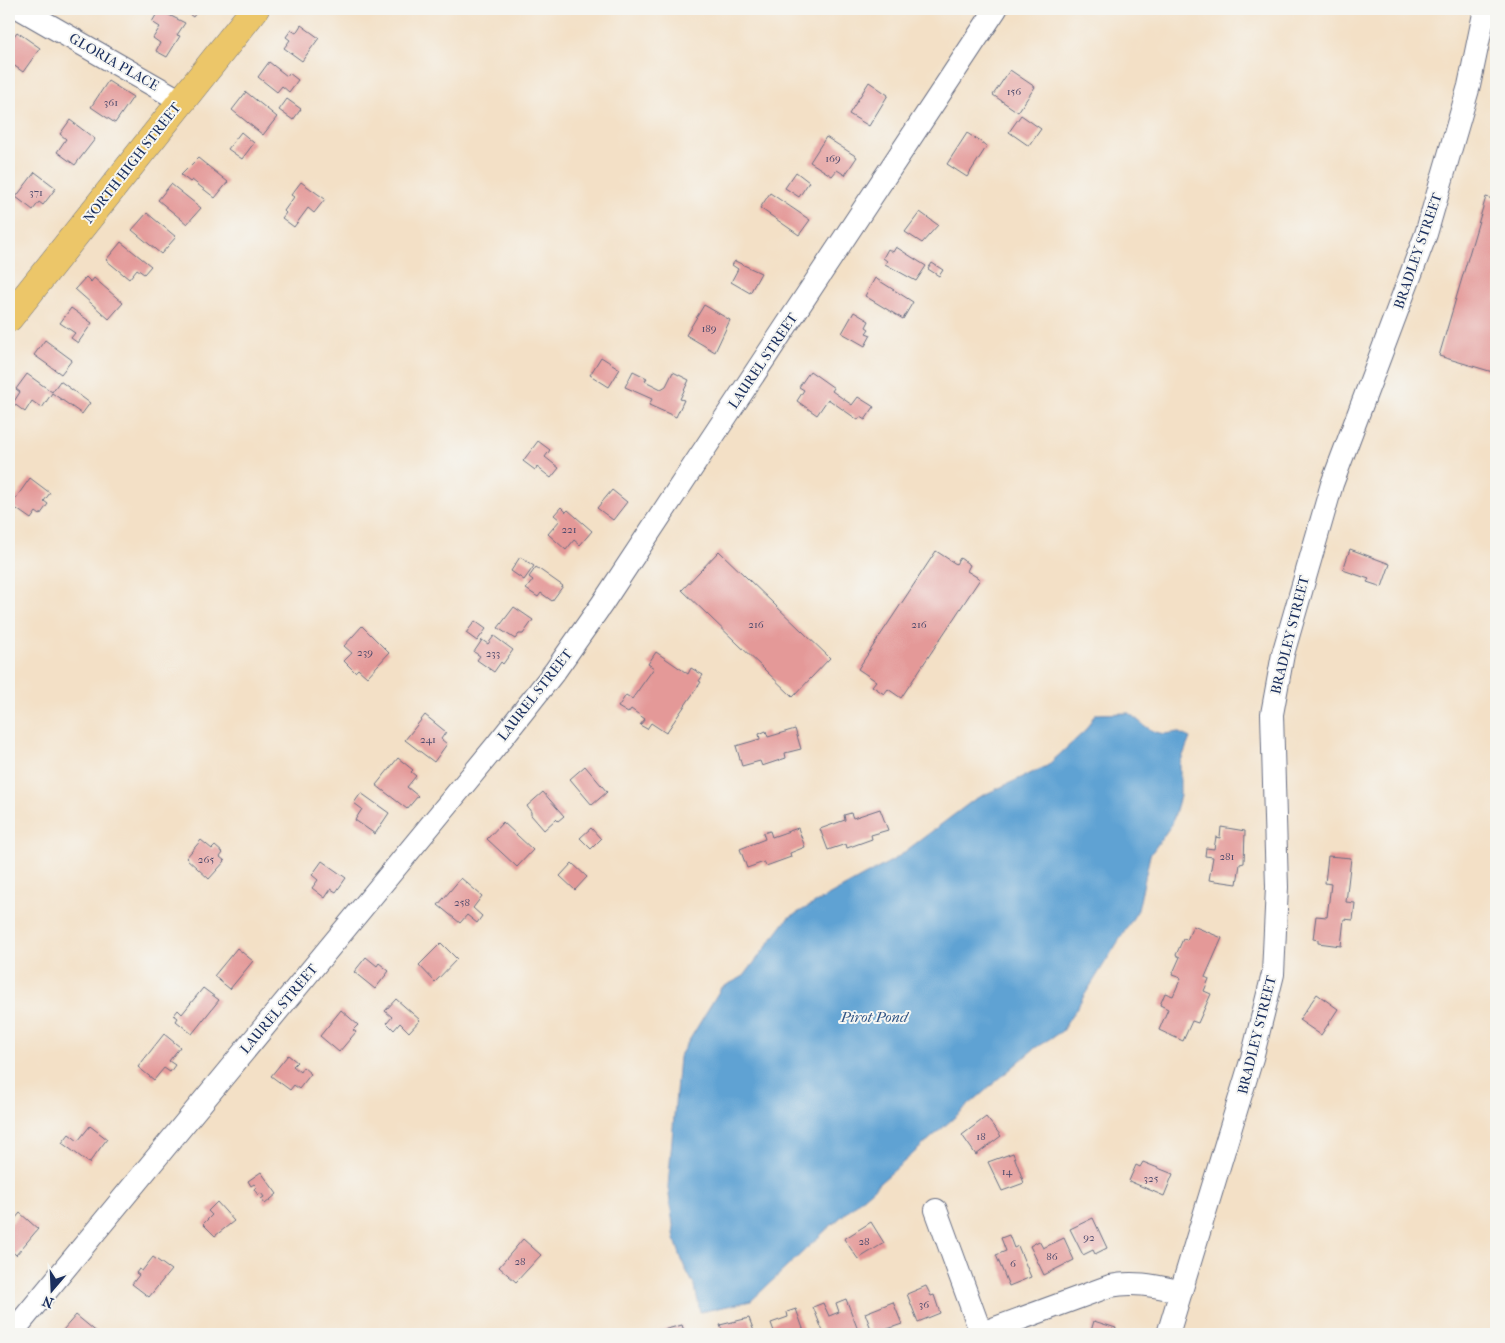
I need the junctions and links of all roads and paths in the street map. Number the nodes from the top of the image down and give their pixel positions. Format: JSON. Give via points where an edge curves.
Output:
{"nodes":[{"id":1,"x":21,"y":9,"type":"edge"},
{"id":2,"x":255,"y":9,"type":"edge"},
{"id":3,"x":996,"y":9,"type":"edge"},
{"id":4,"x":1485,"y":9,"type":"edge"},
{"id":5,"x":181,"y":101,"type":"junction"},
{"id":6,"x":9,"y":318,"type":"edge"},
{"id":7,"x":936,"y":1210,"type":"dead end"},
{"id":8,"x":1179,"y":1291,"type":"junction"},
{"id":9,"x":11,"y":1334,"type":"edge"},
{"id":10,"x":980,"y":1334,"type":"edge"},
{"id":11,"x":1168,"y":1334,"type":"edge"}],
"edges":[{"from":1,"to":5,"type":"street","name":"GLORIA PLACE"},
{"from":2,"to":5,"type":"main road","name":"NORTH HIGH STREET"},
{"from":3,"to":9,"type":"street","name":"LAUREL STREET","via":[[555,671]]},
{"from":4,"to":8,"type":"street","name":"BRADLEY STREET","via":[[1469,86],[1426,234],[1332,484],[1283,654],[1272,714],[1277,887],[1273,974],[1252,1058]]},
{"from":5,"to":6,"type":"main road","name":"NORTH HIGH STREET"},
{"from":7,"to":10,"type":"street"},
{"from":8,"to":10,"type":"street","via":[[1143,1283],[1110,1286]]},
{"from":8,"to":11,"type":"street","name":"BRADLEY STREET"}]}
